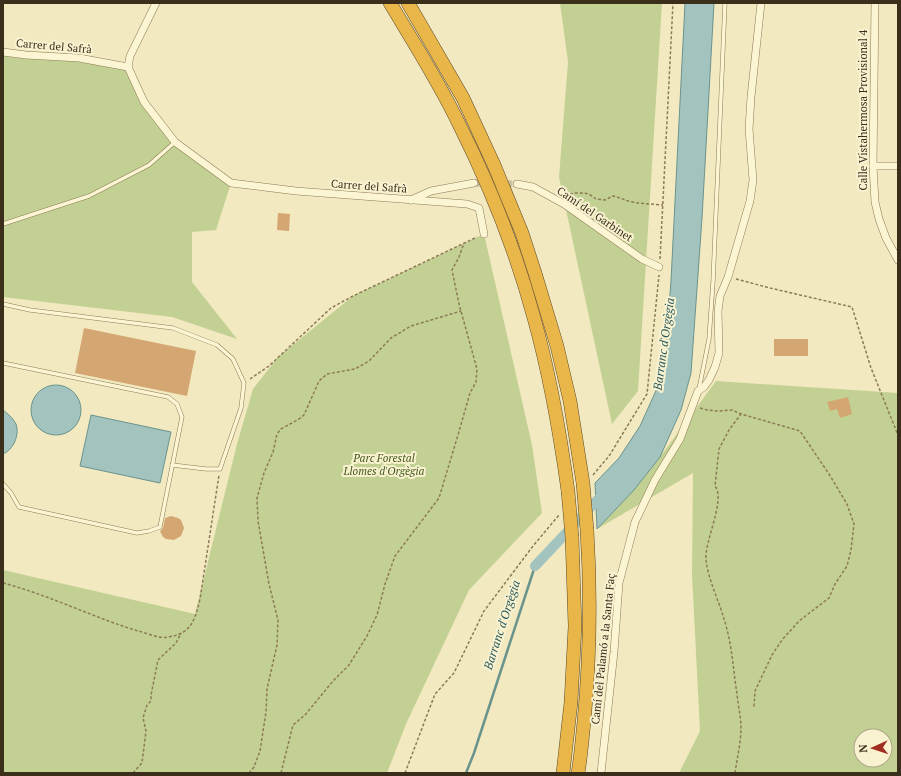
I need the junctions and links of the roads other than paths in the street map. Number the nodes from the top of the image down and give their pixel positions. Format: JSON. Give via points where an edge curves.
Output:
{"nodes":[{"id":1,"x":156,"y":3,"type":"edge"},
{"id":2,"x":390,"y":3,"type":"edge"},
{"id":3,"x":408,"y":3,"type":"edge"},
{"id":4,"x":725,"y":3,"type":"edge"},
{"id":5,"x":761,"y":3,"type":"edge"},
{"id":6,"x":875,"y":3,"type":"edge"},
{"id":7,"x":3,"y":52,"type":"edge"},
{"id":8,"x":128,"y":67,"type":"junction"},
{"id":9,"x":175,"y":142,"type":"junction"},
{"id":10,"x":873,"y":166,"type":"junction"},
{"id":11,"x":898,"y":166,"type":"edge"},
{"id":12,"x":474,"y":183,"type":"tunnel mouth"},
{"id":13,"x":517,"y":184,"type":"tunnel mouth"},
{"id":14,"x":411,"y":200,"type":"junction"},
{"id":15,"x":3,"y":224,"type":"edge"},
{"id":16,"x":484,"y":234,"type":"road end"},
{"id":17,"x":898,"y":260,"type":"edge"},
{"id":18,"x":659,"y":267,"type":"road end"},
{"id":19,"x":3,"y":304,"type":"edge"},
{"id":20,"x":3,"y":363,"type":"edge"},
{"id":21,"x":698,"y":390,"type":"junction"},
{"id":22,"x":172,"y":465,"type":"junction"},
{"id":23,"x":3,"y":484,"type":"edge"},
{"id":24,"x":563,"y":773,"type":"edge"},
{"id":25,"x":578,"y":773,"type":"edge"},
{"id":26,"x":601,"y":773,"type":"edge"}],
"edges":[{"from":1,"to":8,"type":"street","via":[[130,56]]},
{"from":2,"to":24,"type":"highway","bridge":true,"via":[[424,58],[456,118],[501,218],[534,317],[544,359],[562,448],[572,537],[575,640]]},
{"from":3,"to":25,"type":"highway","bridge":true,"via":[[463,98],[522,233],[557,346],[570,402],[586,482],[590,574],[589,662]]},
{"from":4,"to":21,"type":"lane","via":[[709,339]]},
{"from":5,"to":21,"type":"street","name":"Camí del Palamó a la Santa Faç","via":[[750,129],[753,180],[750,201],[720,296],[719,353],[709,380]]},
{"from":6,"to":10,"type":"street","name":"Calle Vistahermosa Provisional 4"},
{"from":7,"to":8,"type":"street","name":"Carrer del Safrà","via":[[79,58]]},
{"from":8,"to":9,"type":"street","name":"Carrer del Safrà","via":[[144,102]]},
{"from":9,"to":14,"type":"street","name":"Carrer del Safrà","via":[[230,183]]},
{"from":9,"to":15,"type":"lane","via":[[148,165],[89,196]]},
{"from":10,"to":11,"type":"street"},
{"from":10,"to":17,"type":"street","name":"Calle Vistahermosa Provisional 4","via":[[875,202],[879,219]]},
{"from":12,"to":14,"type":"street","via":[[431,190]]},
{"from":13,"to":18,"type":"street","name":"Camí del Garbinet","via":[[533,187],[564,204],[642,259]]},
{"from":14,"to":16,"type":"street","name":"Carrer del Safrà","via":[[467,204],[479,208]]},
{"from":19,"to":22,"type":"lane","via":[[30,310],[173,328],[217,345],[234,359],[244,383],[241,408],[220,469]]},
{"from":20,"to":22,"type":"lane","via":[[168,397],[177,404],[182,417]]},
{"from":21,"to":26,"type":"street","name":"Camí del Palamó a la Santa Faç","via":[[680,438],[635,522],[619,583]]},
{"from":22,"to":23,"type":"lane","via":[[160,527],[137,533],[19,507]]}]}
